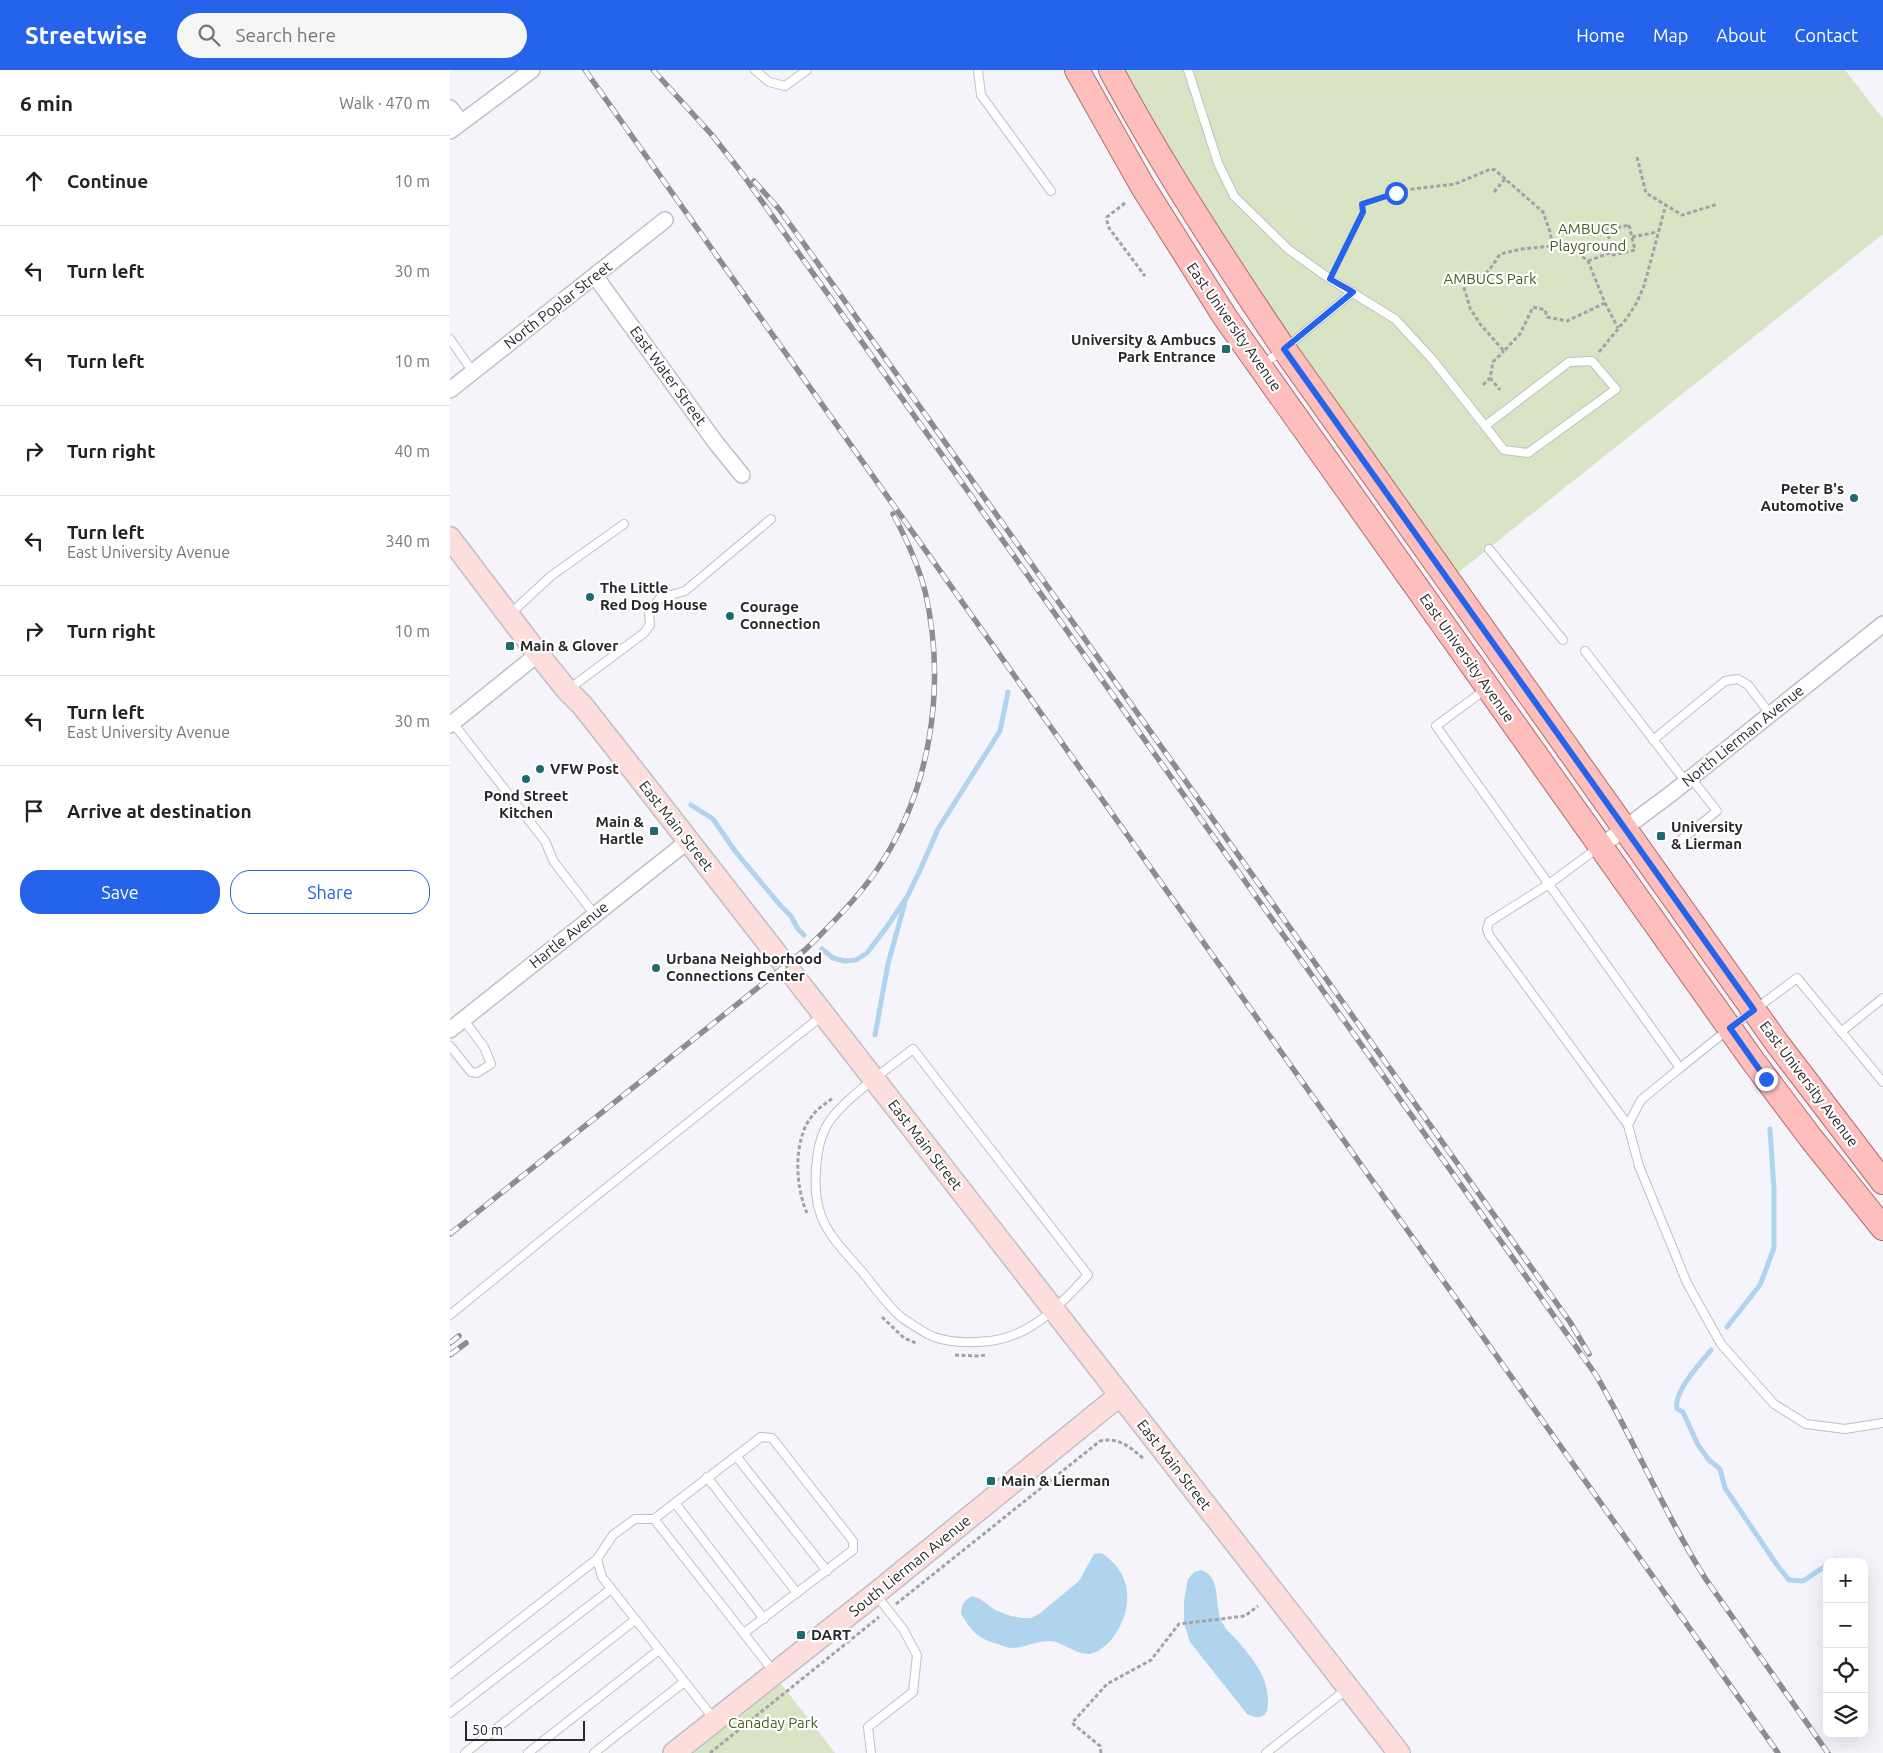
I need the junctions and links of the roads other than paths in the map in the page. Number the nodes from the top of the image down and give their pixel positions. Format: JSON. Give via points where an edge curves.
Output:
{"nodes":[{"id":1,"x":532,"y":70,"type":"edge"},
{"id":2,"x":755,"y":70,"type":"edge"},
{"id":3,"x":807,"y":70,"type":"edge"},
{"id":4,"x":978,"y":70,"type":"edge"},
{"id":5,"x":1077,"y":70,"type":"edge"},
{"id":6,"x":1111,"y":70,"type":"edge"},
{"id":7,"x":1188,"y":70,"type":"edge"},
{"id":8,"x":450,"y":108,"type":"edge"},
{"id":9,"x":455,"y":127,"type":"edge"},
{"id":10,"x":1051,"y":191,"type":"dead end"},
{"id":11,"x":666,"y":220,"type":"dead end"},
{"id":12,"x":595,"y":276,"type":"junction"},
{"id":13,"x":1353,"y":292,"type":"junction"},
{"id":14,"x":450,"y":340,"type":"edge"},
{"id":15,"x":1284,"y":349,"type":"junction"},
{"id":16,"x":1260,"y":366,"type":"junction"},
{"id":17,"x":473,"y":372,"type":"junction"},
{"id":18,"x":450,"y":390,"type":"edge"},
{"id":19,"x":1485,"y":426,"type":"junction"},
{"id":20,"x":742,"y":475,"type":"dead end"},
{"id":21,"x":772,"y":519,"type":"dead end"},
{"id":22,"x":624,"y":524,"type":"dead end"},
{"id":23,"x":450,"y":538,"type":"edge"},
{"id":24,"x":1489,"y":548,"type":"dead end"},
{"id":25,"x":508,"y":615,"type":"junction"},
{"id":26,"x":1883,"y":624,"type":"edge"},
{"id":27,"x":1563,"y":640,"type":"dead end"},
{"id":28,"x":1585,"y":651,"type":"dead end"},
{"id":29,"x":538,"y":654,"type":"junction"},
{"id":30,"x":1487,"y":688,"type":"junction"},
{"id":31,"x":567,"y":690,"type":"junction"},
{"id":32,"x":1770,"y":714,"type":"junction"},
{"id":33,"x":451,"y":724,"type":"edge"},
{"id":34,"x":1654,"y":740,"type":"junction"},
{"id":35,"x":1689,"y":780,"type":"junction"},
{"id":36,"x":1625,"y":828,"type":"junction"},
{"id":37,"x":1682,"y":839,"type":"dead end"},
{"id":38,"x":688,"y":840,"type":"junction"},
{"id":39,"x":1601,"y":846,"type":"junction"},
{"id":40,"x":1549,"y":884,"type":"junction"},
{"id":41,"x":595,"y":915,"type":"junction"},
{"id":42,"x":1883,"y":998,"type":"edge"},
{"id":43,"x":1754,"y":1010,"type":"junction"},
{"id":44,"x":823,"y":1015,"type":"junction"},
{"id":45,"x":464,"y":1020,"type":"junction"},
{"id":46,"x":1730,"y":1028,"type":"junction"},
{"id":47,"x":450,"y":1030,"type":"edge"},
{"id":48,"x":1841,"y":1032,"type":"junction"},
{"id":49,"x":450,"y":1046,"type":"edge"},
{"id":50,"x":1680,"y":1068,"type":"junction"},
{"id":51,"x":1882,"y":1078,"type":"edge"},
{"id":52,"x":874,"y":1080,"type":"junction"},
{"id":53,"x":1628,"y":1125,"type":"junction"},
{"id":54,"x":1883,"y":1182,"type":"edge"},
{"id":55,"x":1883,"y":1228,"type":"edge"},
{"id":56,"x":1054,"y":1311,"type":"junction"},
{"id":57,"x":450,"y":1315,"type":"edge"},
{"id":58,"x":1120,"y":1395,"type":"junction"},
{"id":59,"x":1883,"y":1423,"type":"edge"},
{"id":60,"x":736,"y":1456,"type":"junction"},
{"id":61,"x":707,"y":1477,"type":"junction"},
{"id":62,"x":675,"y":1503,"type":"junction"},
{"id":63,"x":654,"y":1519,"type":"junction"},
{"id":64,"x":597,"y":1559,"type":"junction"},
{"id":65,"x":827,"y":1571,"type":"junction"},
{"id":66,"x":611,"y":1588,"type":"junction"},
{"id":67,"x":797,"y":1593,"type":"junction"},
{"id":68,"x":875,"y":1594,"type":"junction"},
{"id":69,"x":764,"y":1618,"type":"junction"},
{"id":70,"x":635,"y":1620,"type":"junction"},
{"id":71,"x":744,"y":1633,"type":"junction"},
{"id":72,"x":659,"y":1650,"type":"junction"},
{"id":73,"x":450,"y":1674,"type":"edge"},
{"id":74,"x":775,"y":1674,"type":"junction"},
{"id":75,"x":684,"y":1682,"type":"junction"},
{"id":76,"x":1348,"y":1688,"type":"junction"},
{"id":77,"x":450,"y":1713,"type":"edge"},
{"id":78,"x":715,"y":1721,"type":"junction"},
{"id":79,"x":466,"y":1753,"type":"edge"},
{"id":80,"x":528,"y":1753,"type":"edge"},
{"id":81,"x":594,"y":1753,"type":"edge"},
{"id":82,"x":674,"y":1753,"type":"edge"},
{"id":83,"x":871,"y":1753,"type":"edge"},
{"id":84,"x":1266,"y":1753,"type":"edge"},
{"id":85,"x":1399,"y":1753,"type":"edge"}],
"edges":[{"from":1,"to":9,"type":"street"},
{"from":2,"to":3,"type":"lane","via":[[769,82],[785,86]]},
{"from":4,"to":10,"type":"lane","via":[[981,95]]},
{"from":5,"to":16,"type":"main road","name":"East University Avenue","via":[[1178,245]]},
{"from":6,"to":15,"type":"main road","name":"East University Avenue","via":[[1224,261]]},
{"from":7,"to":13,"type":"lane","via":[[1218,163],[1234,196],[1288,249]]},
{"from":8,"to":9,"type":"street"},
{"from":11,"to":12,"type":"street","name":"North Poplar Street"},
{"from":12,"to":17,"type":"street","name":"North Poplar Street"},
{"from":12,"to":20,"type":"street","name":"East Water Street"},
{"from":13,"to":15,"type":"lane"},
{"from":13,"to":19,"type":"lane","via":[[1395,319],[1432,359]]},
{"from":14,"to":17,"type":"lane"},
{"from":15,"to":16,"type":"lane"},
{"from":15,"to":36,"type":"main road","name":"East University Avenue"},
{"from":16,"to":30,"type":"main road","name":"East University Avenue"},
{"from":17,"to":18,"type":"street","name":"North Poplar Street"},
{"from":19,"to":19,"type":"lane","via":[[1504,450],[1528,453],[1616,389],[1592,360],[1569,362]]},
{"from":21,"to":31,"type":"lane","via":[[685,591],[660,598],[649,612],[650,625],[644,633]]},
{"from":22,"to":25,"type":"lane","via":[[551,576]]},
{"from":23,"to":25,"type":"main road","name":"East Main Street"},
{"from":24,"to":27,"type":"lane"},
{"from":25,"to":29,"type":"main road","name":"East Main Street"},
{"from":26,"to":32,"type":"street","name":"North Lierman Avenue"},
{"from":28,"to":34,"type":"lane"},
{"from":29,"to":31,"type":"main road","name":"East Main Street"},
{"from":29,"to":33,"type":"street"},
{"from":30,"to":39,"type":"main road","name":"East University Avenue"},
{"from":30,"to":40,"type":"lane","via":[[1436,726]]},
{"from":31,"to":38,"type":"main road","name":"East Main Street"},
{"from":32,"to":34,"type":"lane","via":[[1748,685],[1738,679],[1724,682]]},
{"from":32,"to":35,"type":"street","name":"North Lierman Avenue"},
{"from":33,"to":41,"type":"lane","via":[[545,841],[554,862]]},
{"from":34,"to":35,"type":"lane"},
{"from":35,"to":36,"type":"street","name":"North Lierman Avenue"},
{"from":35,"to":37,"type":"lane","via":[[1717,811]]},
{"from":36,"to":39,"type":"street","name":"North Lierman Avenue"},
{"from":36,"to":43,"type":"main road","name":"East University Avenue"},
{"from":38,"to":41,"type":"street","name":"Hartle Avenue"},
{"from":38,"to":44,"type":"main road","name":"East Main Street"},
{"from":39,"to":40,"type":"lane"},
{"from":39,"to":46,"type":"main road","name":"East University Avenue"},
{"from":40,"to":50,"type":"lane"},
{"from":40,"to":53,"type":"lane","via":[[1489,922],[1487,929]]},
{"from":41,"to":45,"type":"street","name":"Hartle Avenue"},
{"from":42,"to":48,"type":"lane"},
{"from":43,"to":46,"type":"lane"},
{"from":43,"to":48,"type":"lane","via":[[1797,978]]},
{"from":43,"to":54,"type":"main road","name":"East University Avenue"},
{"from":44,"to":52,"type":"main road","name":"East Main Street"},
{"from":44,"to":57,"type":"lane"},
{"from":45,"to":47,"type":"street","name":"Hartle Avenue"},
{"from":45,"to":49,"type":"lane","via":[[484,1047],[491,1064],[477,1073],[471,1072]]},
{"from":46,"to":50,"type":"lane"},
{"from":46,"to":55,"type":"main road","name":"East University Avenue","via":[[1810,1137]]},
{"from":48,"to":51,"type":"lane"},
{"from":50,"to":53,"type":"lane","via":[[1642,1100]]},
{"from":52,"to":56,"type":"main road","name":"East Main Street"},
{"from":52,"to":56,"type":"lane","via":[[913,1049],[1088,1275]]},
{"from":52,"to":56,"type":"lane","via":[[837,1113],[826,1128],[816,1165],[815,1188],[819,1210],[828,1230],[882,1297],[901,1316],[933,1336],[951,1341],[992,1341],[1020,1332]]},
{"from":53,"to":59,"type":"lane","via":[[1639,1166],[1687,1282],[1721,1344],[1774,1404],[1806,1424],[1844,1429]]},
{"from":56,"to":58,"type":"main road","name":"East Main Street"},
{"from":58,"to":68,"type":"main road","name":"South Lierman Avenue"},
{"from":58,"to":76,"type":"main road","name":"East Main Street"},
{"from":60,"to":61,"type":"lane"},
{"from":60,"to":65,"type":"lane"},
{"from":60,"to":65,"type":"lane","via":[[761,1437],[772,1438],[784,1453],[853,1541],[853,1550]]},
{"from":61,"to":62,"type":"lane"},
{"from":61,"to":67,"type":"lane"},
{"from":62,"to":63,"type":"lane"},
{"from":62,"to":69,"type":"lane"},
{"from":63,"to":64,"type":"lane","via":[[635,1519],[613,1535]]},
{"from":63,"to":71,"type":"lane"},
{"from":64,"to":66,"type":"lane","via":[[602,1577]]},
{"from":64,"to":73,"type":"lane"},
{"from":65,"to":67,"type":"lane"},
{"from":66,"to":70,"type":"lane"},
{"from":66,"to":77,"type":"lane"},
{"from":67,"to":69,"type":"lane"},
{"from":68,"to":74,"type":"main road","name":"South Lierman Avenue"},
{"from":68,"to":83,"type":"lane","via":[[904,1629],[917,1655],[913,1692],[868,1727]]},
{"from":69,"to":71,"type":"lane"},
{"from":70,"to":72,"type":"lane"},
{"from":70,"to":79,"type":"lane"},
{"from":71,"to":74,"type":"lane"},
{"from":72,"to":75,"type":"lane"},
{"from":72,"to":80,"type":"lane"},
{"from":74,"to":78,"type":"main road","name":"South Lierman Avenue"},
{"from":75,"to":78,"type":"lane"},
{"from":75,"to":81,"type":"lane"},
{"from":76,"to":84,"type":"lane"},
{"from":76,"to":85,"type":"main road","name":"East Main Street"},
{"from":78,"to":82,"type":"main road","name":"South Lierman Avenue"}]}
